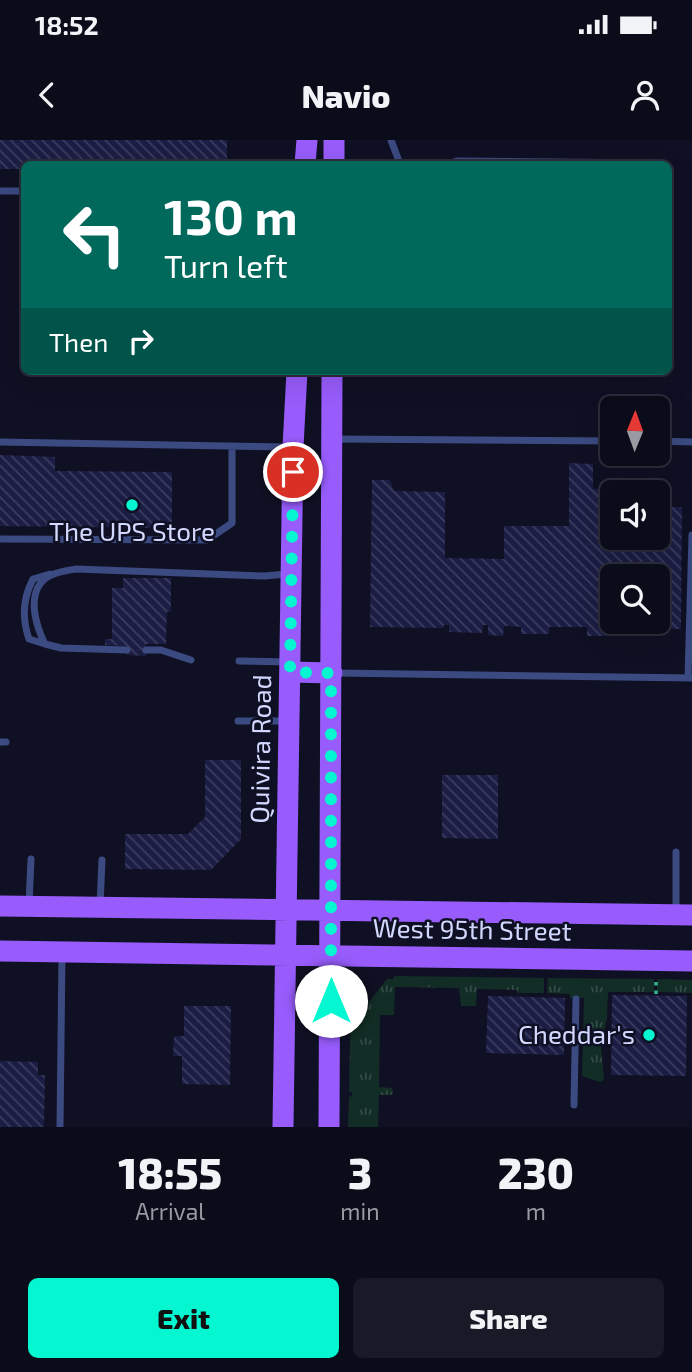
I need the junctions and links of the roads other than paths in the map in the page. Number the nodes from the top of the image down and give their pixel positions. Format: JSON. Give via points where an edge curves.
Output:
{"nodes":[{"id":1,"x":307,"y":140,"type":"edge"},
{"id":2,"x":334,"y":140,"type":"edge"},
{"id":3,"x":391,"y":140,"type":"edge"},
{"id":4,"x":305,"y":161,"type":"edge"},
{"id":5,"x":334,"y":161,"type":"edge"},
{"id":6,"x":399,"y":161,"type":"edge"},
{"id":7,"x":0,"y":191,"type":"edge"},
{"id":8,"x":21,"y":191,"type":"edge"},
{"id":9,"x":296,"y":375,"type":"edge"},
{"id":10,"x":332,"y":375,"type":"edge"},
{"id":11,"x":331,"y":440,"type":"junction"},
{"id":12,"x":600,"y":441,"type":"edge"},
{"id":13,"x":0,"y":442,"type":"edge"},
{"id":14,"x":670,"y":442,"type":"edge"},
{"id":15,"x":692,"y":442,"type":"edge"},
{"id":16,"x":232,"y":446,"type":"junction"},
{"id":17,"x":293,"y":447,"type":"junction"},
{"id":18,"x":692,"y":535,"type":"edge"},
{"id":19,"x":0,"y":539,"type":"edge"},
{"id":20,"x":57,"y":572,"type":"junction"},
{"id":21,"x":292,"y":574,"type":"junction"},
{"id":22,"x":45,"y":644,"type":"junction"},
{"id":23,"x":127,"y":650,"type":"dead end"},
{"id":24,"x":146,"y":650,"type":"dead end"},
{"id":25,"x":191,"y":660,"type":"dead end"},
{"id":26,"x":240,"y":661,"type":"dead end"},
{"id":27,"x":290,"y":667,"type":"junction"},
{"id":28,"x":331,"y":673,"type":"junction"},
{"id":29,"x":690,"y":678,"type":"edge"},
{"id":30,"x":237,"y":721,"type":"dead end"},
{"id":31,"x":289,"y":721,"type":"junction"},
{"id":32,"x":676,"y":852,"type":"dead end"},
{"id":33,"x":31,"y":859,"type":"dead end"},
{"id":34,"x":102,"y":860,"type":"dead end"},
{"id":35,"x":0,"y":906,"type":"edge"},
{"id":36,"x":29,"y":906,"type":"junction"},
{"id":37,"x":100,"y":907,"type":"junction"},
{"id":38,"x":287,"y":909,"type":"junction"},
{"id":39,"x":331,"y":911,"type":"junction"},
{"id":40,"x":684,"y":915,"type":"edge"},
{"id":41,"x":0,"y":951,"type":"edge"},
{"id":42,"x":62,"y":952,"type":"junction"},
{"id":43,"x":286,"y":955,"type":"junction"},
{"id":44,"x":331,"y":956,"type":"junction"},
{"id":45,"x":692,"y":961,"type":"edge"},
{"id":46,"x":576,"y":999,"type":"dead end"},
{"id":47,"x":574,"y":1105,"type":"dead end"},
{"id":48,"x":60,"y":1127,"type":"edge"},
{"id":49,"x":283,"y":1127,"type":"edge"},
{"id":50,"x":329,"y":1127,"type":"edge"}],
"edges":[{"from":1,"to":4,"type":"main road"},
{"from":2,"to":5,"type":"main road"},
{"from":3,"to":6,"type":"lane"},
{"from":7,"to":8,"type":"lane"},
{"from":9,"to":17,"type":"main road","name":"Quivira Road"},
{"from":10,"to":11,"type":"main road"},
{"from":11,"to":12,"type":"lane"},
{"from":11,"to":17,"type":"main road"},
{"from":11,"to":28,"type":"main road"},
{"from":13,"to":16,"type":"lane"},
{"from":14,"to":15,"type":"lane"},
{"from":16,"to":17,"type":"lane"},
{"from":16,"to":19,"type":"lane","via":[[232,523],[207,540]]},
{"from":17,"to":21,"type":"main road","name":"Quivira Road"},
{"from":18,"to":29,"type":"lane"},
{"from":20,"to":21,"type":"lane"},
{"from":20,"to":22,"type":"lane","via":[[40,584],[35,601],[37,628]]},
{"from":20,"to":22,"type":"lane","via":[[33,579],[26,593],[24,626],[29,639]]},
{"from":21,"to":27,"type":"main road","name":"Quivira Road"},
{"from":22,"to":23,"type":"lane"},
{"from":24,"to":25,"type":"lane"},
{"from":26,"to":27,"type":"lane"},
{"from":27,"to":28,"type":"main road"},
{"from":27,"to":31,"type":"main road","name":"Quivira Road"},
{"from":28,"to":29,"type":"lane"},
{"from":28,"to":39,"type":"main road"},
{"from":30,"to":31,"type":"lane"},
{"from":31,"to":38,"type":"main road","name":"Quivira Road"},
{"from":32,"to":40,"type":"lane"},
{"from":33,"to":36,"type":"lane"},
{"from":34,"to":37,"type":"lane"},
{"from":35,"to":36,"type":"main road","name":"West 95th Street"},
{"from":36,"to":37,"type":"main road","name":"West 95th Street"},
{"from":37,"to":38,"type":"main road","name":"West 95th Street"},
{"from":38,"to":39,"type":"main road","name":"West 95th Street"},
{"from":38,"to":43,"type":"main road","name":"Quivira Road"},
{"from":39,"to":40,"type":"main road","name":"West 95th Street"},
{"from":39,"to":44,"type":"main road"},
{"from":41,"to":42,"type":"main road","name":"West 95th Street"},
{"from":42,"to":43,"type":"main road","name":"West 95th Street"},
{"from":42,"to":48,"type":"lane"},
{"from":43,"to":44,"type":"main road","name":"West 95th Street"},
{"from":43,"to":49,"type":"main road","name":"Quivira Road"},
{"from":44,"to":45,"type":"main road","name":"West 95th Street"},
{"from":44,"to":50,"type":"main road"},
{"from":46,"to":47,"type":"lane"}]}
